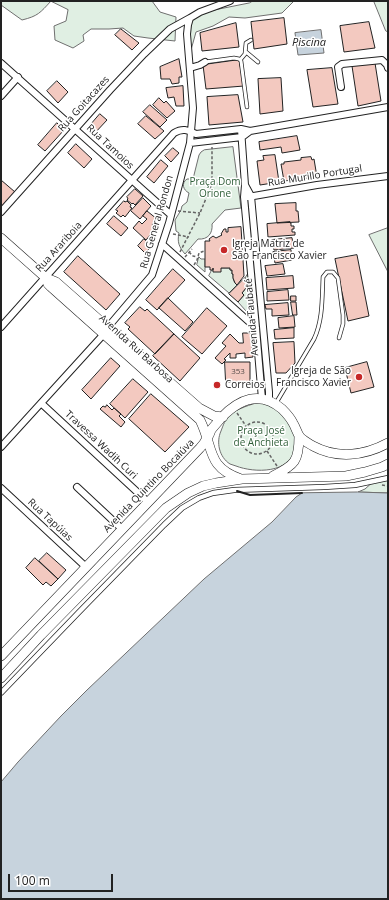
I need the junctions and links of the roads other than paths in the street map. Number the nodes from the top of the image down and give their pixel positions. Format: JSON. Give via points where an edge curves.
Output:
{"nodes":[{"id":1,"x":230,"y":1,"type":"edge"},
{"id":2,"x":190,"y":18,"type":"junction"},
{"id":3,"x":251,"y":40,"type":"dead end"},
{"id":4,"x":246,"y":52,"type":"junction"},
{"id":5,"x":240,"y":60,"type":"junction"},
{"id":6,"x":1,"y":62,"type":"edge"},
{"id":7,"x":205,"y":62,"type":"joint"},
{"id":8,"x":258,"y":62,"type":"dead end"},
{"id":9,"x":190,"y":66,"type":"junction"},
{"id":10,"x":388,"y":68,"type":"edge"},
{"id":11,"x":18,"y":77,"type":"junction"},
{"id":12,"x":341,"y":86,"type":"dead end"},
{"id":13,"x":1,"y":96,"type":"edge"},
{"id":14,"x":247,"y":107,"type":"dead end"},
{"id":15,"x":388,"y":107,"type":"edge"},
{"id":16,"x":75,"y":128,"type":"junction"},
{"id":17,"x":241,"y":129,"type":"junction"},
{"id":18,"x":250,"y":131,"type":"junction"},
{"id":19,"x":191,"y":132,"type":"junction"},
{"id":20,"x":242,"y":137,"type":"junction"},
{"id":21,"x":190,"y":143,"type":"junction"},
{"id":22,"x":388,"y":176,"type":"edge"},
{"id":23,"x":132,"y":181,"type":"junction"},
{"id":24,"x":242,"y":184,"type":"junction"},
{"id":25,"x":251,"y":196,"type":"junction"},
{"id":26,"x":244,"y":197,"type":"junction"},
{"id":27,"x":1,"y":212,"type":"edge"},
{"id":28,"x":171,"y":212,"type":"junction"},
{"id":29,"x":1,"y":238,"type":"edge"},
{"id":30,"x":162,"y":244,"type":"junction"},
{"id":31,"x":46,"y":278,"type":"junction"},
{"id":32,"x":1,"y":327,"type":"edge"},
{"id":33,"x":256,"y":328,"type":"junction"},
{"id":34,"x":105,"y":331,"type":"junction"},
{"id":35,"x":339,"y":338,"type":"dead end"},
{"id":36,"x":268,"y":401,"type":"junction"},
{"id":37,"x":41,"y":403,"type":"junction"},
{"id":38,"x":223,"y":417,"type":"junction"},
{"id":39,"x":299,"y":436,"type":"junction"},
{"id":40,"x":207,"y":438,"type":"junction"},
{"id":41,"x":388,"y":444,"type":"edge"},
{"id":42,"x":1,"y":447,"type":"edge"},
{"id":43,"x":388,"y":464,"type":"edge"},
{"id":44,"x":270,"y":478,"type":"junction"},
{"id":45,"x":388,"y":478,"type":"edge"},
{"id":46,"x":242,"y":479,"type":"junction"},
{"id":47,"x":77,"y":487,"type":"dead end"},
{"id":48,"x":1,"y":488,"type":"edge"},
{"id":49,"x":148,"y":502,"type":"junction"},
{"id":50,"x":122,"y":530,"type":"junction"},
{"id":51,"x":86,"y":567,"type":"junction"},
{"id":52,"x":1,"y":656,"type":"edge"},
{"id":53,"x":1,"y":678,"type":"edge"},
{"id":54,"x":1,"y":693,"type":"edge"}],
"edges":[{"from":1,"to":2,"type":"street","name":"Rua Goitacazes"},
{"from":2,"to":9,"type":"street","name":"Rua General Rondon","via":[[187,34]]},
{"from":2,"to":16,"type":"street","name":"Rua Goitacazes","via":[[160,38]]},
{"from":3,"to":4,"type":"lane","via":[[246,43]]},
{"from":4,"to":5,"type":"lane"},
{"from":4,"to":8,"type":"lane"},
{"from":5,"to":7,"type":"lane","via":[[234,58]]},
{"from":5,"to":14,"type":"lane"},
{"from":6,"to":11,"type":"street","name":"Rua Tamoios"},
{"from":7,"to":9,"type":"street"},
{"from":9,"to":19,"type":"street","name":"Rua General Rondon","via":[[193,108]]},
{"from":10,"to":12,"type":"street","via":[[382,60],[342,64],[338,67]]},
{"from":11,"to":13,"type":"street"},
{"from":11,"to":16,"type":"street","name":"Rua Tamoios"},
{"from":15,"to":18,"type":"street"},
{"from":16,"to":23,"type":"street","name":"Rua Tamoios"},
{"from":16,"to":27,"type":"street","name":"Rua Goitacazes"},
{"from":17,"to":18,"type":"street","name":"Rua Arariboia"},
{"from":17,"to":19,"type":"street","name":"Rua Arariboia","via":[[196,134]]},
{"from":17,"to":20,"type":"street","name":"Avenida Taubaté"},
{"from":18,"to":20,"type":"street"},
{"from":19,"to":21,"type":"street","name":"Rua General Rondon"},
{"from":19,"to":23,"type":"street","name":"Rua Arariboia","via":[[180,130],[174,133]]},
{"from":20,"to":21,"type":"street"},
{"from":20,"to":24,"type":"street","name":"Avenida Taubaté"},
{"from":21,"to":28,"type":"street","name":"Rua General Rondon"},
{"from":22,"to":25,"type":"street","name":"Rua Murillo Portugal"},
{"from":23,"to":28,"type":"street","name":"Rua Tamoios"},
{"from":23,"to":31,"type":"street","name":"Rua Arariboia"},
{"from":24,"to":25,"type":"street","name":"Avenida Taubaté"},
{"from":24,"to":26,"type":"street","name":"Avenida Taubaté"},
{"from":25,"to":26,"type":"street","name":"Rua Murillo Portugal"},
{"from":25,"to":36,"type":"street","name":"Avenida Taubaté"},
{"from":26,"to":33,"type":"street","name":"Avenida Taubaté"},
{"from":28,"to":30,"type":"street","name":"Rua General Rondon"},
{"from":29,"to":31,"type":"main road","name":"Avenida Rui Barbosa"},
{"from":30,"to":33,"type":"street"},
{"from":30,"to":34,"type":"street","name":"Rua General Rondon","via":[[152,275]]},
{"from":31,"to":32,"type":"street","name":"Rua Arariboia"},
{"from":31,"to":34,"type":"main road","name":"Avenida Rui Barbosa","via":[[56,282]]},
{"from":33,"to":36,"type":"street","name":"Avenida Taubaté"},
{"from":34,"to":37,"type":"street","name":"Rua General Rondon"},
{"from":34,"to":38,"type":"main road","name":"Avenida Rui Barbosa","via":[[199,408],[214,416]]},
{"from":34,"to":40,"type":"main road","name":"Avenida Rui Barbosa","via":[[200,420]]},
{"from":35,"to":36,"type":"lane","via":[[343,315],[338,278],[333,272],[327,272],[323,277],[319,330]]},
{"from":36,"to":38,"type":"main road","name":"Avenida Quintino Bocaiúva","via":[[250,399],[240,402]]},
{"from":36,"to":39,"type":"main road","via":[[283,410]]},
{"from":37,"to":42,"type":"street","name":"Rua General Rondon"},
{"from":37,"to":49,"type":"street","name":"Travessa Wadih Curi"},
{"from":38,"to":40,"type":"main road","name":"Avenida Quintino Bocaiúva","via":[[212,428]]},
{"from":39,"to":41,"type":"main road","via":[[319,449],[338,455],[363,453]]},
{"from":39,"to":44,"type":"main road","via":[[296,459],[282,472]]},
{"from":40,"to":46,"type":"main road","name":"Avenida Rui Barbosa","via":[[215,461],[225,471]]},
{"from":40,"to":49,"type":"main road","name":"Avenida Quintino Bocaiúva"},
{"from":43,"to":44,"type":"main road","via":[[346,476]]},
{"from":44,"to":46,"type":"main road"},
{"from":45,"to":54,"type":"street","via":[[355,485],[234,490],[199,498],[182,508],[164,525]]},
{"from":46,"to":53,"type":"main road","via":[[203,486],[166,508]]},
{"from":47,"to":50,"type":"street"},
{"from":48,"to":51,"type":"street","name":"Rua Tapúias"},
{"from":49,"to":50,"type":"main road","name":"Avenida Quintino Bocaiúva"},
{"from":50,"to":51,"type":"main road","name":"Avenida Quintino Bocaiúva"},
{"from":51,"to":52,"type":"main road","name":"Avenida Quintino Bocaiúva"}]}
